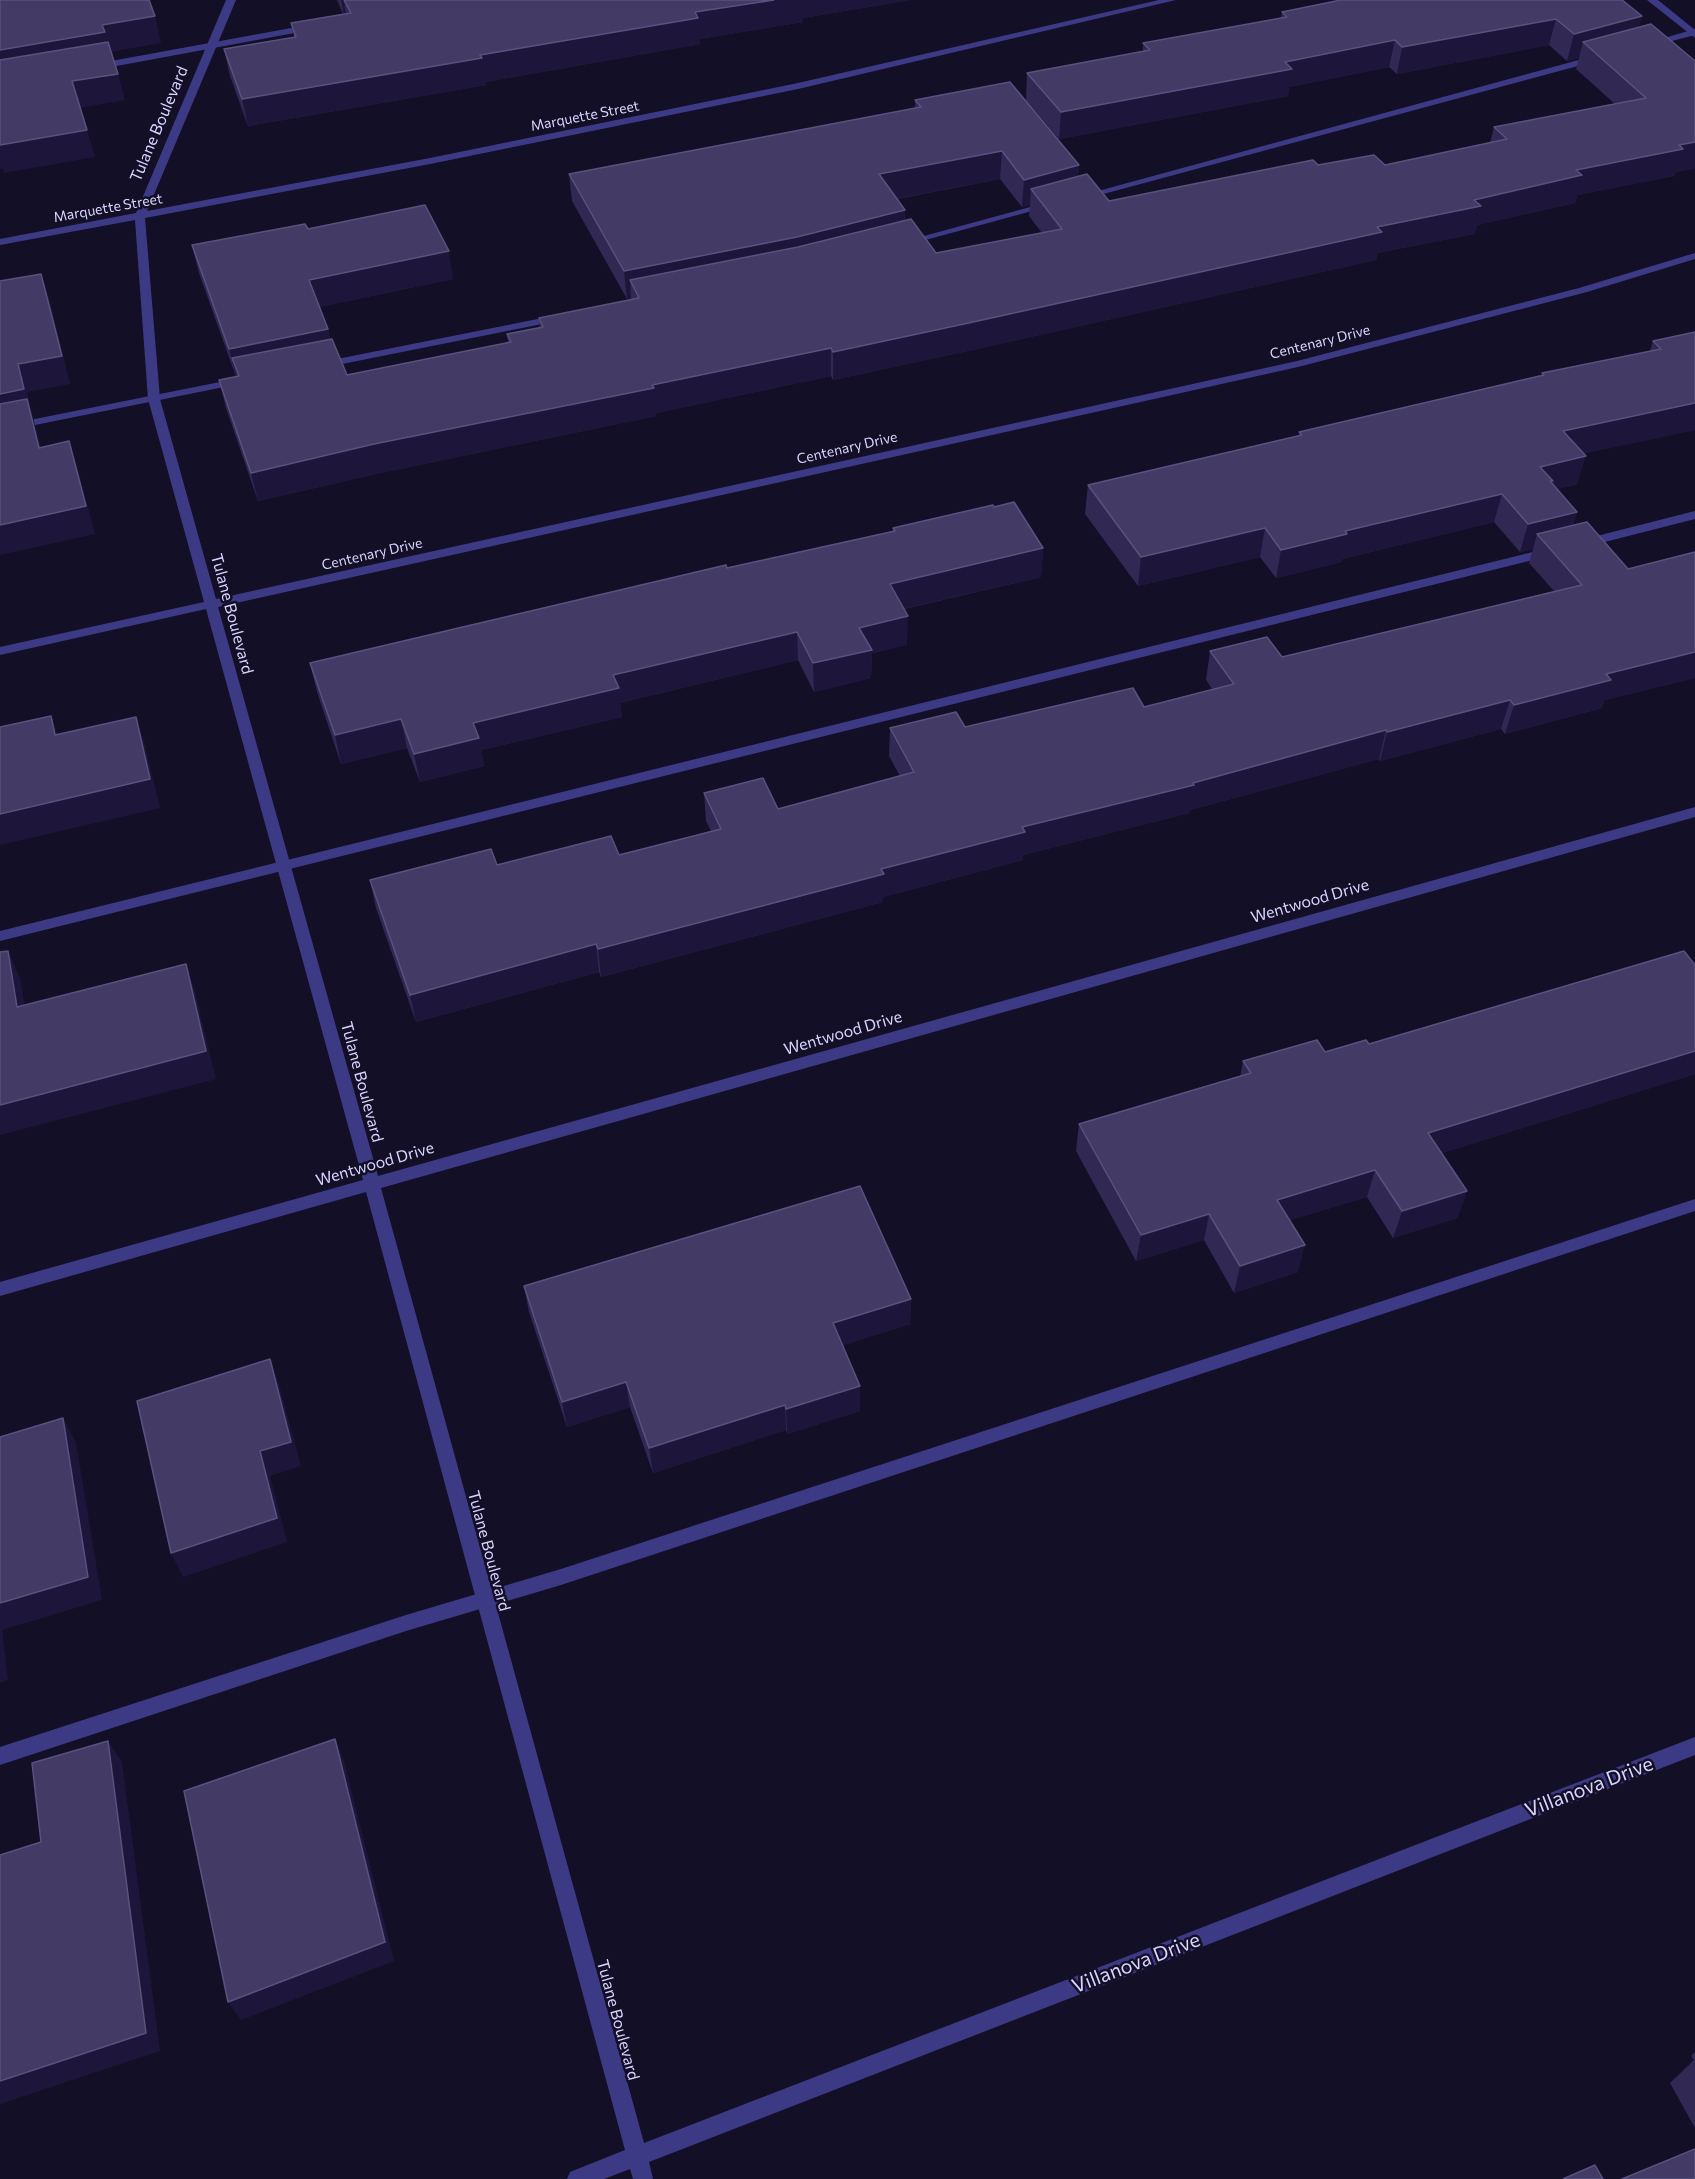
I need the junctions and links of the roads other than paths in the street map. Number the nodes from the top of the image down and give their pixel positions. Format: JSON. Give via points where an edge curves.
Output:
{"nodes":[{"id":1,"x":231,"y":0,"type":"edge"},
{"id":2,"x":1171,"y":0,"type":"edge"},
{"id":3,"x":1652,"y":0,"type":"edge"},
{"id":4,"x":325,"y":25,"type":"edge"},
{"id":5,"x":1694,"y":33,"type":"edge"},
{"id":6,"x":211,"y":48,"type":"junction"},
{"id":7,"x":1634,"y":48,"type":"edge"},
{"id":8,"x":1611,"y":55,"type":"edge"},
{"id":9,"x":82,"y":69,"type":"edge"},
{"id":10,"x":1068,"y":200,"type":"edge"},
{"id":11,"x":1056,"y":203,"type":"edge"},
{"id":12,"x":140,"y":216,"type":"junction"},
{"id":13,"x":0,"y":242,"type":"edge"},
{"id":14,"x":898,"y":244,"type":"edge"},
{"id":15,"x":1695,"y":256,"type":"edge"},
{"id":16,"x":564,"y":316,"type":"edge"},
{"id":17,"x":306,"y":368,"type":"edge"},
{"id":18,"x":248,"y":380,"type":"edge"},
{"id":19,"x":154,"y":399,"type":"junction"},
{"id":20,"x":0,"y":429,"type":"edge"},
{"id":21,"x":1695,"y":515,"type":"edge"},
{"id":22,"x":211,"y":605,"type":"junction"},
{"id":23,"x":0,"y":651,"type":"edge"},
{"id":24,"x":1695,"y":812,"type":"edge"},
{"id":25,"x":284,"y":866,"type":"junction"},
{"id":26,"x":0,"y":936,"type":"edge"},
{"id":27,"x":372,"y":1184,"type":"junction"},
{"id":28,"x":1695,"y":1205,"type":"edge"},
{"id":29,"x":0,"y":1289,"type":"edge"},
{"id":30,"x":484,"y":1600,"type":"junction"},
{"id":31,"x":1695,"y":1746,"type":"edge"},
{"id":32,"x":0,"y":1756,"type":"edge"},
{"id":33,"x":636,"y":2156,"type":"junction"},
{"id":34,"x":576,"y":2179,"type":"edge"},
{"id":35,"x":643,"y":2179,"type":"edge"}],
"edges":[{"from":1,"to":6,"type":"street","name":"Tulane Boulevard"},
{"from":2,"to":12,"type":"street","name":"Marquette Street","via":[[798,86]]},
{"from":3,"to":5,"type":"street"},
{"from":4,"to":6,"type":"street"},
{"from":5,"to":7,"type":"street"},
{"from":6,"to":9,"type":"street"},
{"from":6,"to":12,"type":"street","name":"Tulane Boulevard"},
{"from":8,"to":10,"type":"street"},
{"from":11,"to":14,"type":"street"},
{"from":12,"to":13,"type":"street","name":"Marquette Street"},
{"from":12,"to":19,"type":"street","name":"Tulane Boulevard"},
{"from":15,"to":22,"type":"street","name":"Centenary Drive","via":[[1582,291],[1298,364]]},
{"from":16,"to":17,"type":"street"},
{"from":18,"to":19,"type":"street"},
{"from":19,"to":20,"type":"street"},
{"from":19,"to":22,"type":"street","name":"Tulane Boulevard"},
{"from":21,"to":25,"type":"street"},
{"from":22,"to":23,"type":"street","name":"Centenary Drive"},
{"from":22,"to":25,"type":"street","name":"Tulane Boulevard"},
{"from":24,"to":27,"type":"street","name":"Wentwood Drive"},
{"from":25,"to":26,"type":"street"},
{"from":25,"to":27,"type":"street","name":"Tulane Boulevard"},
{"from":27,"to":29,"type":"street","name":"Wentwood Drive"},
{"from":27,"to":30,"type":"street","name":"Tulane Boulevard"},
{"from":28,"to":30,"type":"street"},
{"from":30,"to":32,"type":"street"},
{"from":30,"to":33,"type":"street","name":"Tulane Boulevard"},
{"from":31,"to":33,"type":"street","name":"Villanova Drive"},
{"from":33,"to":34,"type":"street","name":"Villanova Drive"},
{"from":33,"to":35,"type":"street","name":"Tulane Boulevard"}]}
